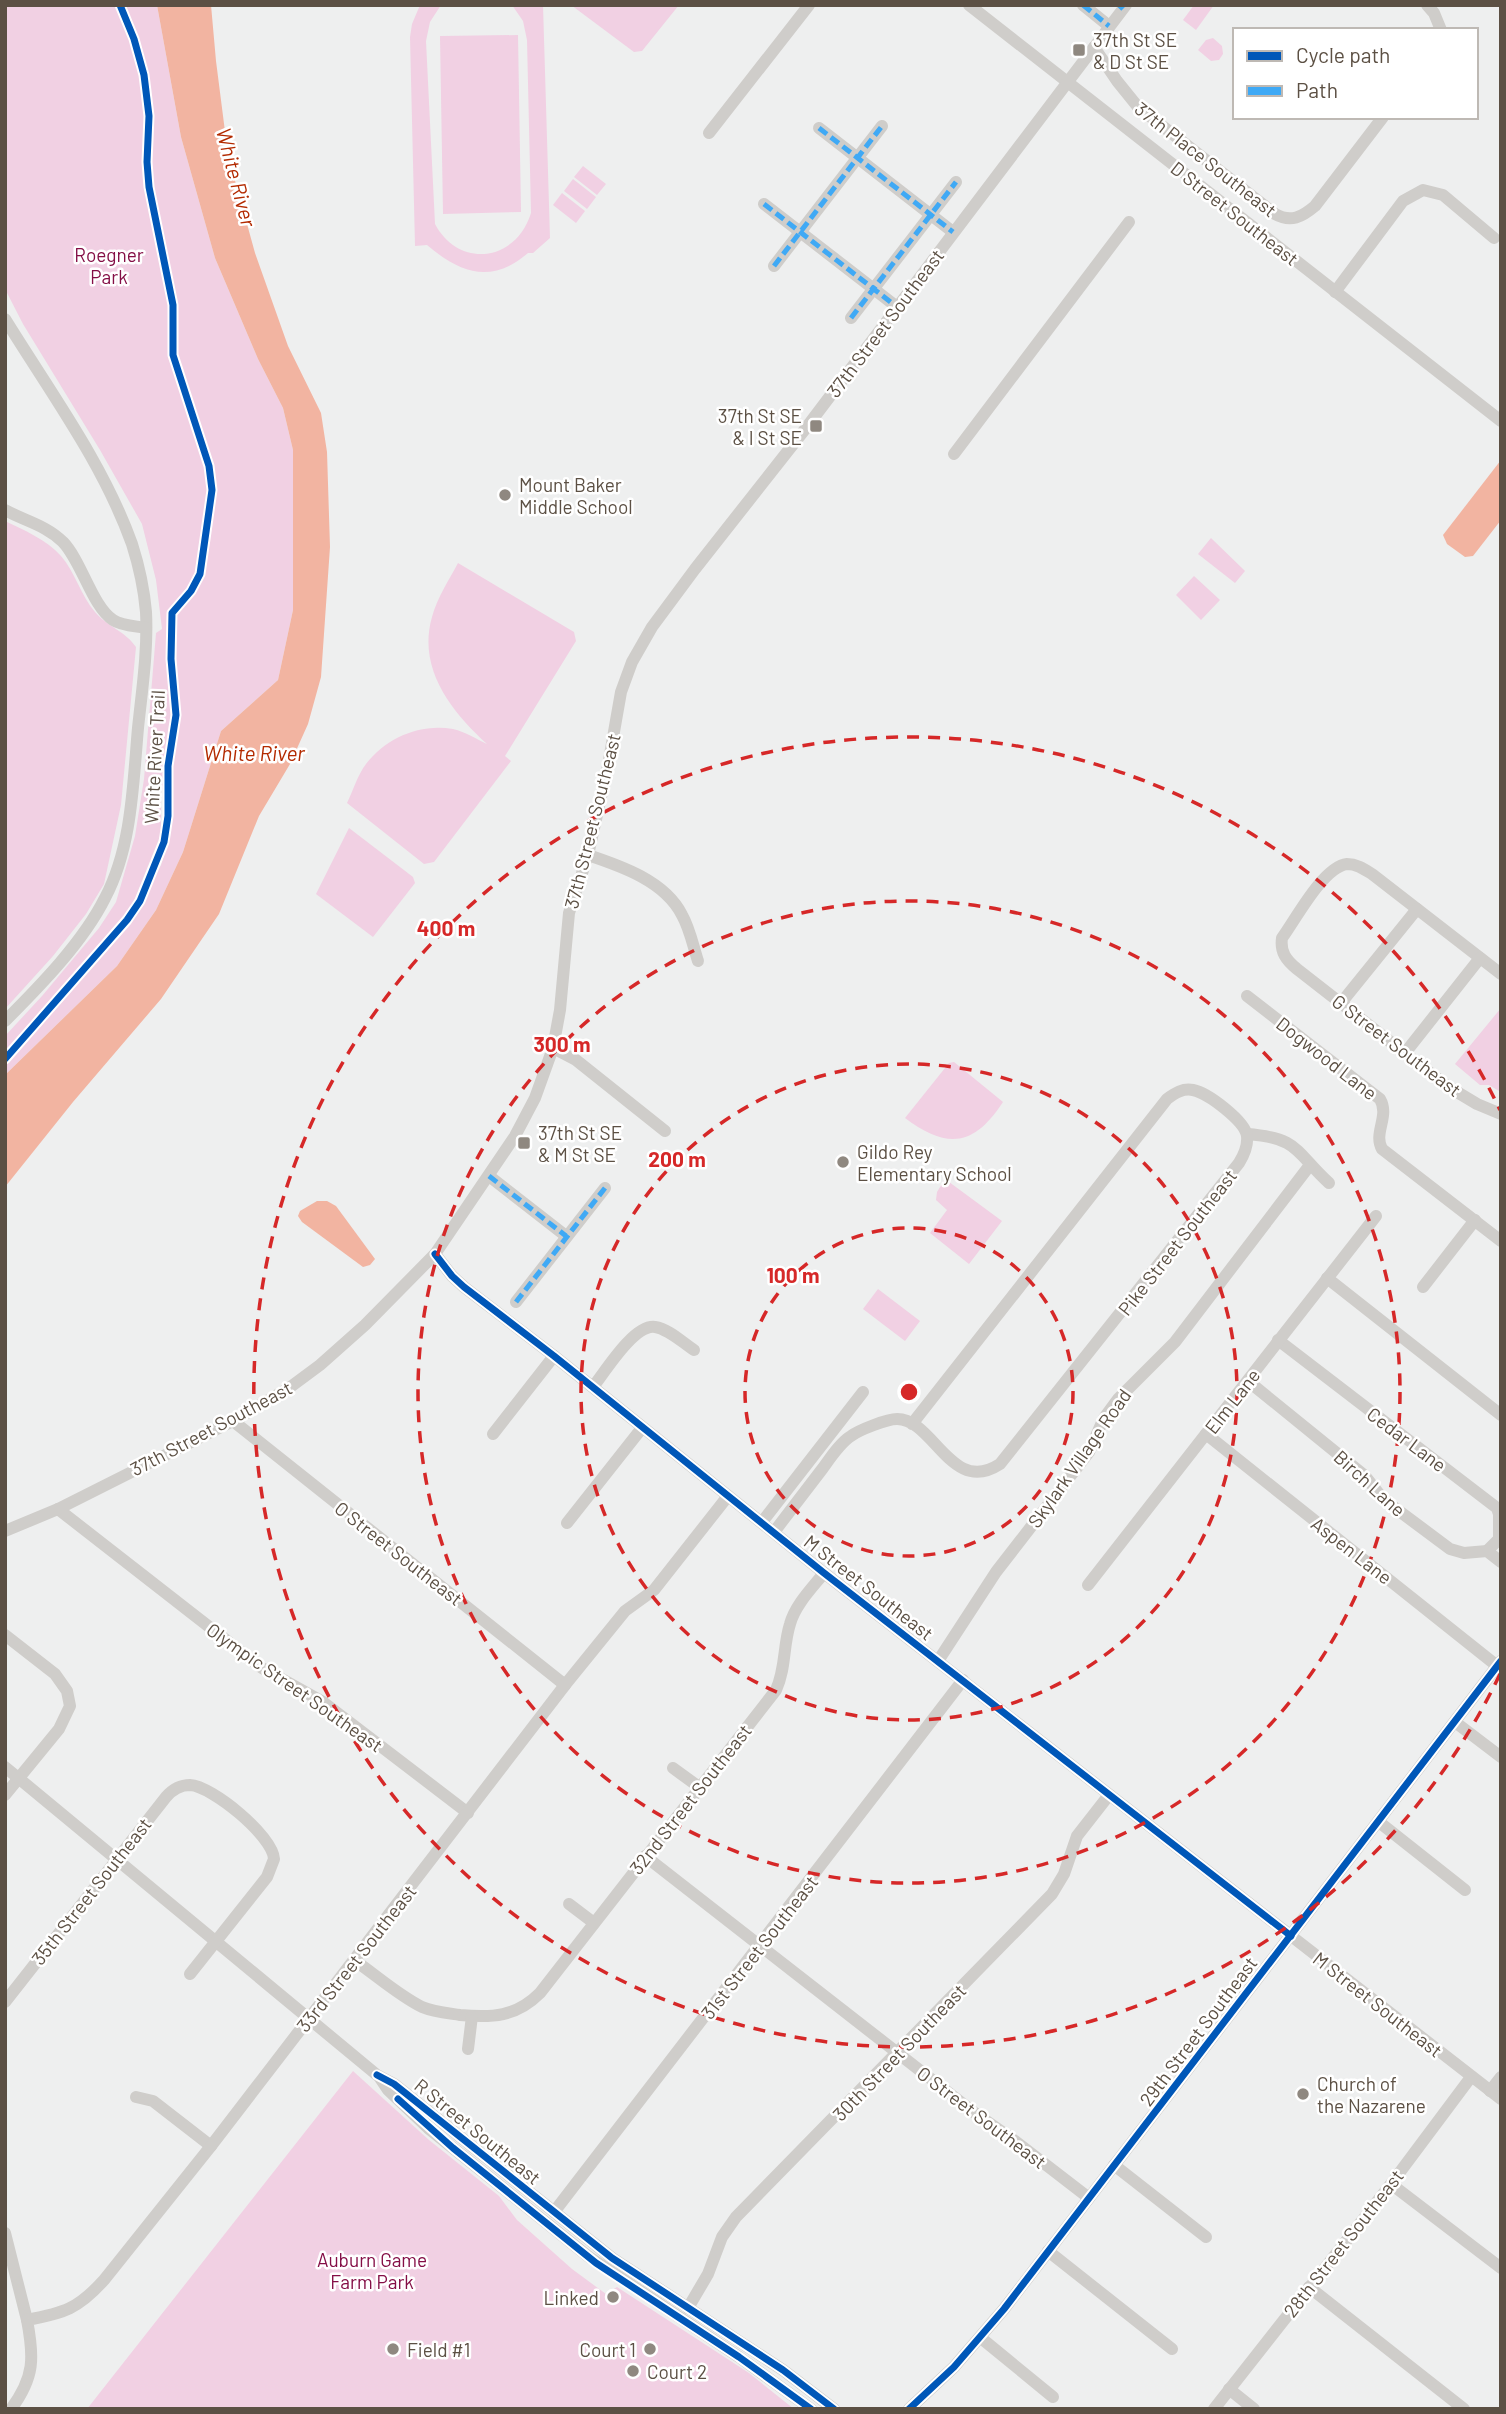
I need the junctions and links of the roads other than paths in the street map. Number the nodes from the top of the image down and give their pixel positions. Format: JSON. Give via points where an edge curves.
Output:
{"nodes":[{"id":1,"x":809,"y":5,"type":"edge"},
{"id":2,"x":969,"y":5,"type":"edge"},
{"id":3,"x":1083,"y":5,"type":"edge"},
{"id":4,"x":1427,"y":5,"type":"edge"},
{"id":5,"x":1123,"y":6,"type":"edge"},
{"id":6,"x":1109,"y":26,"type":"junction"},
{"id":7,"x":1440,"y":28,"type":"edge"},
{"id":8,"x":1094,"y":47,"type":"junction"},
{"id":9,"x":1067,"y":80,"type":"junction"},
{"id":10,"x":1381,"y":119,"type":"edge"},
{"id":11,"x":883,"y":126,"type":"dead end"},
{"id":12,"x":819,"y":128,"type":"dead end"},
{"id":13,"x":709,"y":133,"type":"dead end"},
{"id":14,"x":858,"y":158,"type":"junction"},
{"id":15,"x":956,"y":182,"type":"dead end"},
{"id":16,"x":764,"y":204,"type":"dead end"},
{"id":17,"x":931,"y":215,"type":"junction"},
{"id":18,"x":1129,"y":222,"type":"dead end"},
{"id":19,"x":800,"y":232,"type":"junction"},
{"id":20,"x":953,"y":232,"type":"junction"},
{"id":21,"x":1494,"y":239,"type":"dead end"},
{"id":22,"x":774,"y":266,"type":"dead end"},
{"id":23,"x":874,"y":289,"type":"junction"},
{"id":24,"x":1335,"y":292,"type":"junction"},
{"id":25,"x":897,"y":307,"type":"junction"},
{"id":26,"x":851,"y":318,"type":"dead end"},
{"id":27,"x":5,"y":319,"type":"edge"},
{"id":28,"x":1501,"y":421,"type":"edge"},
{"id":29,"x":954,"y":454,"type":"dead end"},
{"id":30,"x":5,"y":510,"type":"edge"},
{"id":31,"x":146,"y":628,"type":"junction"},
{"id":32,"x":588,"y":855,"type":"junction"},
{"id":33,"x":1418,"y":909,"type":"junction"},
{"id":34,"x":1480,"y":958,"type":"junction"},
{"id":35,"x":698,"y":961,"type":"dead end"},
{"id":36,"x":1501,"y":974,"type":"edge"},
{"id":37,"x":1247,"y":996,"type":"dead end"},
{"id":38,"x":1342,"y":1003,"type":"junction"},
{"id":39,"x":5,"y":1021,"type":"edge"},
{"id":40,"x":553,"y":1048,"type":"junction"},
{"id":41,"x":1405,"y":1053,"type":"junction"},
{"id":42,"x":1501,"y":1114,"type":"edge"},
{"id":43,"x":665,"y":1131,"type":"dead end"},
{"id":44,"x":1247,"y":1134,"type":"junction"},
{"id":45,"x":1310,"y":1166,"type":"junction"},
{"id":46,"x":489,"y":1176,"type":"junction"},
{"id":47,"x":1329,"y":1182,"type":"dead end"},
{"id":48,"x":605,"y":1188,"type":"dead end"},
{"id":49,"x":1376,"y":1216,"type":"dead end"},
{"id":50,"x":1475,"y":1220,"type":"junction"},
{"id":51,"x":566,"y":1236,"type":"junction"},
{"id":52,"x":1501,"y":1241,"type":"edge"},
{"id":53,"x":435,"y":1254,"type":"junction"},
{"id":54,"x":1327,"y":1278,"type":"junction"},
{"id":55,"x":1423,"y":1287,"type":"dead end"},
{"id":56,"x":516,"y":1301,"type":"dead end"},
{"id":57,"x":1278,"y":1340,"type":"junction"},
{"id":58,"x":694,"y":1350,"type":"dead end"},
{"id":59,"x":554,"y":1356,"type":"junction"},
{"id":60,"x":1248,"y":1381,"type":"junction"},
{"id":61,"x":593,"y":1387,"type":"junction"},
{"id":62,"x":863,"y":1392,"type":"dead end"},
{"id":63,"x":1501,"y":1415,"type":"edge"},
{"id":64,"x":233,"y":1421,"type":"junction"},
{"id":65,"x":912,"y":1424,"type":"junction"},
{"id":66,"x":642,"y":1428,"type":"junction"},
{"id":67,"x":493,"y":1434,"type":"dead end"},
{"id":68,"x":1206,"y":1434,"type":"junction"},
{"id":69,"x":728,"y":1496,"type":"junction"},
{"id":70,"x":58,"y":1509,"type":"junction"},
{"id":71,"x":762,"y":1522,"type":"junction"},
{"id":72,"x":567,"y":1523,"type":"dead end"},
{"id":73,"x":5,"y":1531,"type":"edge"},
{"id":74,"x":774,"y":1532,"type":"junction"},
{"id":75,"x":1487,"y":1552,"type":"junction"},
{"id":76,"x":1501,"y":1562,"type":"edge"},
{"id":77,"x":824,"y":1573,"type":"junction"},
{"id":78,"x":1088,"y":1585,"type":"dead end"},
{"id":79,"x":5,"y":1635,"type":"edge"},
{"id":80,"x":938,"y":1661,"type":"junction"},
{"id":81,"x":1500,"y":1666,"type":"edge"},
{"id":82,"x":963,"y":1680,"type":"junction"},
{"id":83,"x":565,"y":1685,"type":"junction"},
{"id":84,"x":1455,"y":1722,"type":"junction"},
{"id":85,"x":1501,"y":1757,"type":"edge"},
{"id":86,"x":5,"y":1767,"type":"edge"},
{"id":87,"x":673,"y":1768,"type":"dead end"},
{"id":88,"x":19,"y":1778,"type":"junction"},
{"id":89,"x":699,"y":1787,"type":"junction"},
{"id":90,"x":5,"y":1795,"type":"edge"},
{"id":91,"x":1109,"y":1795,"type":"junction"},
{"id":92,"x":468,"y":1813,"type":"junction"},
{"id":93,"x":1379,"y":1822,"type":"junction"},
{"id":94,"x":645,"y":1856,"type":"junction"},
{"id":95,"x":115,"y":1859,"type":"junction"},
{"id":96,"x":1465,"y":1890,"type":"dead end"},
{"id":97,"x":569,"y":1904,"type":"dead end"},
{"id":98,"x":594,"y":1923,"type":"junction"},
{"id":99,"x":1291,"y":1936,"type":"junction"},
{"id":100,"x":215,"y":1942,"type":"junction"},
{"id":101,"x":760,"y":1947,"type":"junction"},
{"id":102,"x":354,"y":1960,"type":"junction"},
{"id":103,"x":190,"y":1974,"type":"dead end"},
{"id":104,"x":5,"y":2002,"type":"edge"},
{"id":105,"x":472,"y":2016,"type":"junction"},
{"id":106,"x":308,"y":2019,"type":"junction"},
{"id":107,"x":468,"y":2049,"type":"dead end"},
{"id":108,"x":898,"y":2054,"type":"junction"},
{"id":109,"x":377,"y":2075,"type":"junction"},
{"id":110,"x":1471,"y":2077,"type":"junction"},
{"id":111,"x":1501,"y":2077,"type":"edge"},
{"id":112,"x":1496,"y":2095,"type":"edge"},
{"id":113,"x":136,"y":2097,"type":"dead end"},
{"id":114,"x":211,"y":2146,"type":"junction"},
{"id":115,"x":1114,"y":2165,"type":"junction"},
{"id":116,"x":1391,"y":2184,"type":"junction"},
{"id":117,"x":1088,"y":2198,"type":"junction"},
{"id":118,"x":554,"y":2212,"type":"junction"},
{"id":119,"x":5,"y":2233,"type":"edge"},
{"id":120,"x":1206,"y":2237,"type":"dead end"},
{"id":121,"x":1048,"y":2250,"type":"junction"},
{"id":122,"x":1501,"y":2269,"type":"edge"},
{"id":123,"x":1310,"y":2287,"type":"junction"},
{"id":124,"x":688,"y":2308,"type":"junction"},
{"id":125,"x":27,"y":2320,"type":"junction"},
{"id":126,"x":981,"y":2338,"type":"junction"},
{"id":127,"x":1172,"y":2349,"type":"dead end"},
{"id":128,"x":1229,"y":2389,"type":"junction"},
{"id":129,"x":1053,"y":2397,"type":"dead end"},
{"id":130,"x":11,"y":2409,"type":"edge"},
{"id":131,"x":811,"y":2409,"type":"edge"},
{"id":132,"x":834,"y":2409,"type":"edge"},
{"id":133,"x":909,"y":2409,"type":"edge"},
{"id":134,"x":1214,"y":2409,"type":"edge"},
{"id":135,"x":1254,"y":2409,"type":"edge"},
{"id":136,"x":1464,"y":2409,"type":"edge"}],
"edges":[{"from":1,"to":13,"type":"street"},
{"from":2,"to":9,"type":"street","name":"D Street Southeast"},
{"from":3,"to":6,"type":"street"},
{"from":4,"to":7,"type":"street"},
{"from":5,"to":6,"type":"street","name":"37th Street Southeast"},
{"from":6,"to":8,"type":"street","name":"37th Street Southeast"},
{"from":8,"to":9,"type":"street","name":"37th Street Southeast"},
{"from":8,"to":10,"type":"street","name":"37th Place Southeast","via":[[1138,107],[1287,219],[1302,216],[1315,206]]},
{"from":9,"to":20,"type":"street","name":"37th Street Southeast"},
{"from":9,"to":24,"type":"street","name":"D Street Southeast"},
{"from":11,"to":14,"type":"street"},
{"from":12,"to":14,"type":"street"},
{"from":14,"to":17,"type":"street"},
{"from":14,"to":19,"type":"street"},
{"from":15,"to":17,"type":"street"},
{"from":16,"to":19,"type":"street"},
{"from":17,"to":20,"type":"street"},
{"from":17,"to":23,"type":"street"},
{"from":18,"to":29,"type":"street"},
{"from":19,"to":22,"type":"street"},
{"from":19,"to":23,"type":"street"},
{"from":20,"to":25,"type":"street","name":"37th Street Southeast"},
{"from":21,"to":24,"type":"street","via":[[1443,195],[1423,190],[1403,201]]},
{"from":23,"to":25,"type":"street"},
{"from":23,"to":26,"type":"street"},
{"from":24,"to":28,"type":"street","name":"D Street Southeast"},
{"from":25,"to":32,"type":"street","name":"37th Street Southeast","via":[[659,617],[632,662],[621,692]]},
{"from":27,"to":31,"type":"street","via":[[76,428],[124,524],[144,591]]},
{"from":30,"to":31,"type":"street","via":[[41,525],[63,542],[112,620]]},
{"from":31,"to":39,"type":"street","via":[[128,819],[113,882],[80,936]]},
{"from":32,"to":35,"type":"street","via":[[642,877],[671,900],[681,912]]},
{"from":32,"to":40,"type":"street","name":"37th Street Southeast","via":[[569,913]]},
{"from":33,"to":34,"type":"street"},
{"from":33,"to":38,"type":"street"},
{"from":33,"to":38,"type":"street","name":"G Street Southeast","via":[[1351,864],[1326,876],[1282,938],[1282,952]]},
{"from":34,"to":36,"type":"street"},
{"from":34,"to":41,"type":"street"},
{"from":37,"to":50,"type":"street","name":"Dogwood Lane","via":[[1380,1099],[1385,1112],[1379,1137],[1382,1149]]},
{"from":38,"to":41,"type":"street","name":"G Street Southeast"},
{"from":40,"to":43,"type":"street","via":[[576,1060]]},
{"from":40,"to":46,"type":"street","name":"37th Street Southeast","via":[[526,1117]]},
{"from":41,"to":42,"type":"street","name":"G Street Southeast","via":[[1462,1096]]},
{"from":44,"to":45,"type":"street","via":[[1288,1142]]},
{"from":44,"to":65,"type":"street","via":[[1233,1115],[1201,1093],[1182,1090],[1167,1099]]},
{"from":44,"to":65,"type":"street","name":"Pike Street Southeast","via":[[1239,1163],[1000,1464],[984,1472],[961,1467]]},
{"from":45,"to":47,"type":"street"},
{"from":45,"to":80,"type":"street","name":"Skylark Village Road","via":[[1175,1342],[1118,1399],[1089,1451],[996,1572]]},
{"from":46,"to":51,"type":"street"},
{"from":46,"to":53,"type":"street","name":"37th Street Southeast"},
{"from":48,"to":51,"type":"street"},
{"from":49,"to":54,"type":"street","name":"Elm Lane"},
{"from":50,"to":52,"type":"street","name":"Dogwood Lane"},
{"from":50,"to":55,"type":"street"},
{"from":51,"to":56,"type":"street"},
{"from":53,"to":59,"type":"street","name":"M Street Southeast","via":[[458,1282]]},
{"from":53,"to":64,"type":"street","name":"37th Street Southeast","via":[[320,1365]]},
{"from":54,"to":57,"type":"street","name":"Elm Lane"},
{"from":54,"to":63,"type":"street"},
{"from":57,"to":60,"type":"street","name":"Elm Lane"},
{"from":57,"to":75,"type":"street","name":"Cedar Lane","via":[[1497,1508],[1499,1539]]},
{"from":58,"to":61,"type":"street","via":[[664,1330],[648,1327],[634,1334]]},
{"from":59,"to":61,"type":"street","name":"M Street Southeast"},
{"from":59,"to":67,"type":"street"},
{"from":60,"to":68,"type":"street","name":"Elm Lane"},
{"from":60,"to":75,"type":"street","name":"Birch Lane","via":[[1365,1476],[1383,1499],[1450,1549]]},
{"from":61,"to":66,"type":"street","name":"M Street Southeast"},
{"from":62,"to":71,"type":"street"},
{"from":64,"to":70,"type":"street","name":"37th Street Southeast"},
{"from":64,"to":83,"type":"street","name":"O Street Southeast"},
{"from":65,"to":74,"type":"street","via":[[897,1419],[851,1436]]},
{"from":66,"to":69,"type":"street","name":"M Street Southeast"},
{"from":66,"to":72,"type":"street"},
{"from":68,"to":78,"type":"street","name":"Elm Lane"},
{"from":68,"to":81,"type":"street","name":"Aspen Lane"},
{"from":69,"to":71,"type":"street","name":"M Street Southeast"},
{"from":69,"to":83,"type":"street","name":"33rd Street Southeast","via":[[654,1590],[625,1611]]},
{"from":70,"to":73,"type":"street","name":"37th Street Southeast"},
{"from":70,"to":92,"type":"street","name":"Olympic Street Southeast","via":[[262,1668],[323,1702]]},
{"from":71,"to":74,"type":"street","name":"M Street Southeast"},
{"from":74,"to":77,"type":"street","name":"M Street Southeast"},
{"from":75,"to":76,"type":"street"},
{"from":77,"to":80,"type":"street","name":"M Street Southeast"},
{"from":77,"to":89,"type":"street","name":"32nd Street Southeast","via":[[790,1622],[776,1690]]},
{"from":79,"to":88,"type":"street","via":[[55,1674],[68,1691],[70,1706],[62,1725]]},
{"from":80,"to":82,"type":"street","name":"M Street Southeast"},
{"from":81,"to":84,"type":"street","name":"29th Street Southeast"},
{"from":82,"to":91,"type":"street","name":"M Street Southeast"},
{"from":82,"to":101,"type":"street","name":"31st Street Southeast"},
{"from":83,"to":92,"type":"street","name":"33rd Street Southeast"},
{"from":84,"to":85,"type":"street"},
{"from":84,"to":93,"type":"street","name":"29th Street Southeast"},
{"from":86,"to":88,"type":"street","name":"R Street Southeast"},
{"from":87,"to":89,"type":"street"},
{"from":88,"to":90,"type":"street"},
{"from":88,"to":95,"type":"street","name":"R Street Southeast"},
{"from":89,"to":94,"type":"street","name":"32nd Street Southeast"},
{"from":91,"to":99,"type":"street","name":"M Street Southeast"},
{"from":91,"to":108,"type":"street","name":"30th Street Southeast","via":[[1077,1836],[1052,1894]]},
{"from":92,"to":102,"type":"street","name":"33rd Street Southeast"},
{"from":93,"to":96,"type":"street"},
{"from":93,"to":99,"type":"street","name":"29th Street Southeast"},
{"from":94,"to":98,"type":"street","name":"32nd Street Southeast"},
{"from":94,"to":101,"type":"street","name":"O Street Southeast"},
{"from":95,"to":100,"type":"street","name":"R Street Southeast"},
{"from":95,"to":100,"type":"street","name":"35th Street Southeast","via":[[169,1793],[183,1786],[211,1794],[260,1831],[272,1847],[270,1873]]},
{"from":95,"to":104,"type":"street","name":"35th Street Southeast"},
{"from":97,"to":98,"type":"street"},
{"from":98,"to":105,"type":"street","name":"32nd Street Southeast","via":[[540,1993],[521,2009],[500,2016]]},
{"from":99,"to":110,"type":"street","name":"M Street Southeast"},
{"from":99,"to":115,"type":"street","name":"29th Street Southeast"},
{"from":100,"to":103,"type":"street"},
{"from":100,"to":106,"type":"street","name":"R Street Southeast"},
{"from":101,"to":108,"type":"street","name":"O Street Southeast"},
{"from":101,"to":118,"type":"street","name":"31st Street Southeast"},
{"from":102,"to":105,"type":"street","via":[[421,2006]]},
{"from":102,"to":106,"type":"street","name":"33rd Street Southeast"},
{"from":105,"to":107,"type":"street"},
{"from":106,"to":109,"type":"street","name":"R Street Southeast"},
{"from":106,"to":114,"type":"street","name":"33rd Street Southeast"},
{"from":108,"to":117,"type":"street","name":"O Street Southeast"},
{"from":108,"to":124,"type":"street","name":"30th Street Southeast","via":[[736,2217]]},
{"from":109,"to":118,"type":"street","name":"R Street Southeast"},
{"from":109,"to":131,"type":"street","name":"R Street Southeast","via":[[416,2118],[589,2257]]},
{"from":110,"to":112,"type":"street","name":"M Street Southeast"},
{"from":110,"to":116,"type":"street","name":"28th Street Southeast"},
{"from":111,"to":112,"type":"street"},
{"from":113,"to":114,"type":"street","via":[[153,2101]]},
{"from":114,"to":125,"type":"street","name":"33rd Street Southeast","via":[[86,2300],[66,2312]]},
{"from":115,"to":117,"type":"street","name":"29th Street Southeast"},
{"from":115,"to":120,"type":"street"},
{"from":116,"to":122,"type":"street"},
{"from":116,"to":123,"type":"street","name":"28th Street Southeast"},
{"from":117,"to":121,"type":"street","name":"29th Street Southeast"},
{"from":118,"to":124,"type":"street","name":"R Street Southeast"},
{"from":119,"to":125,"type":"street"},
{"from":121,"to":126,"type":"street","name":"29th Street Southeast"},
{"from":121,"to":127,"type":"street"},
{"from":123,"to":128,"type":"street","name":"28th Street Southeast"},
{"from":123,"to":136,"type":"street"},
{"from":124,"to":132,"type":"street","name":"R Street Southeast"},
{"from":125,"to":130,"type":"street","via":[[30,2376]]},
{"from":126,"to":129,"type":"street"},
{"from":126,"to":133,"type":"street","name":"29th Street Southeast"},
{"from":128,"to":134,"type":"street","name":"28th Street Southeast"},
{"from":128,"to":135,"type":"street"}]}
